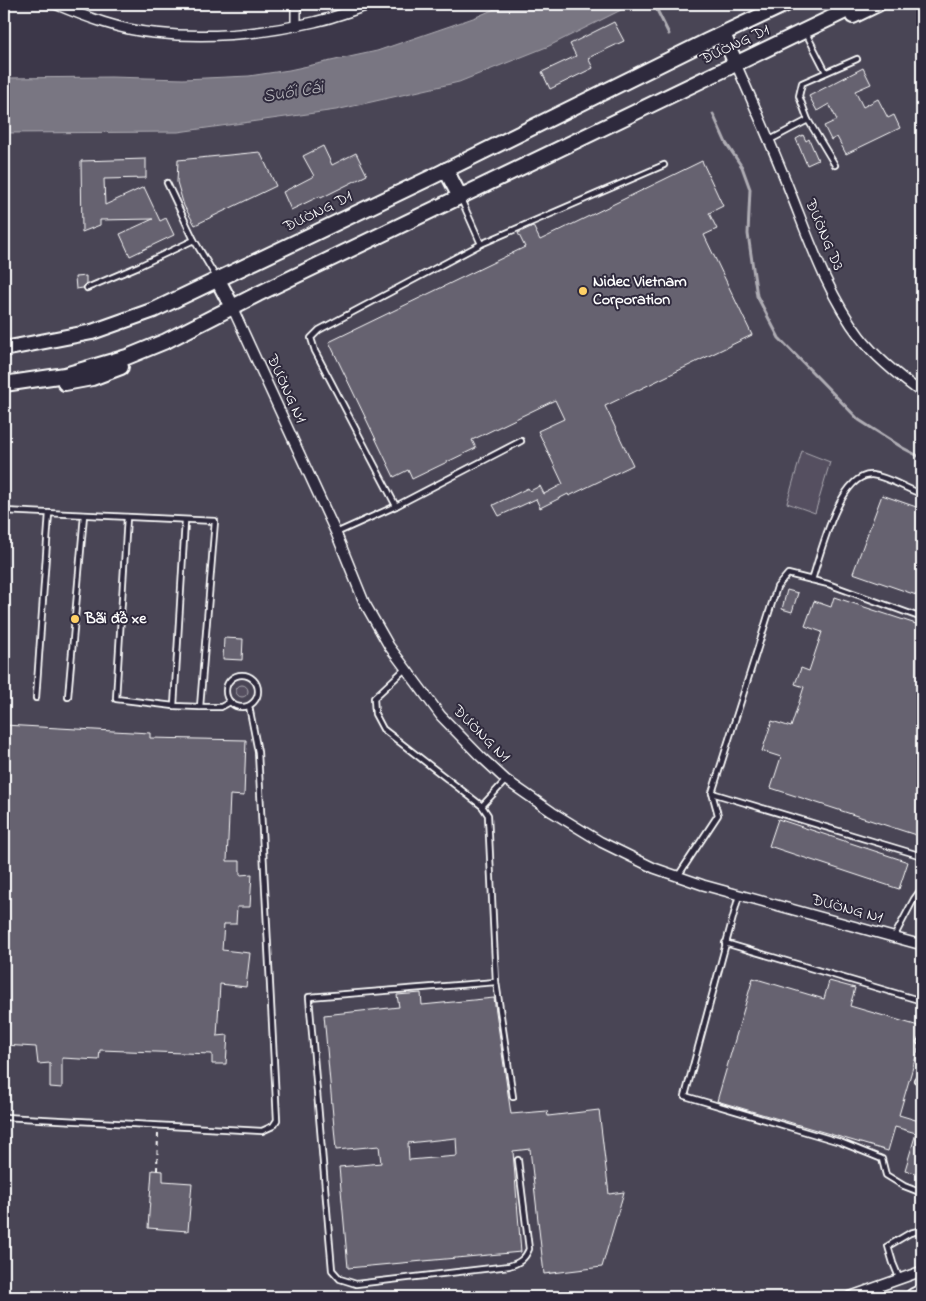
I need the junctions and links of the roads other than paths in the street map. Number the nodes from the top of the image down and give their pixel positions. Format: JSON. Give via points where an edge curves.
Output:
{"nodes":[{"id":1,"x":55,"y":4,"type":"edge"},
{"id":2,"x":296,"y":4,"type":"edge"},
{"id":3,"x":372,"y":4,"type":"edge"},
{"id":4,"x":768,"y":4,"type":"edge"},
{"id":5,"x":786,"y":4,"type":"edge"},
{"id":6,"x":860,"y":4,"type":"edge"},
{"id":7,"x":878,"y":4,"type":"edge"},
{"id":8,"x":758,"y":17,"type":"junction"},
{"id":9,"x":296,"y":26,"type":"junction"},
{"id":10,"x":723,"y":34,"type":"junction"},
{"id":11,"x":808,"y":37,"type":"junction"},
{"id":12,"x":787,"y":39,"type":"junction"},
{"id":13,"x":857,"y":59,"type":"dead end"},
{"id":14,"x":736,"y":64,"type":"junction"},
{"id":15,"x":826,"y":72,"type":"junction"},
{"id":16,"x":808,"y":120,"type":"junction"},
{"id":17,"x":770,"y":140,"type":"junction"},
{"id":18,"x":664,"y":165,"type":"dead end"},
{"id":19,"x":835,"y":165,"type":"dead end"},
{"id":20,"x":446,"y":170,"type":"junction"},
{"id":21,"x":167,"y":183,"type":"dead end"},
{"id":22,"x":460,"y":197,"type":"junction"},
{"id":23,"x":194,"y":240,"type":"junction"},
{"id":24,"x":481,"y":244,"type":"junction"},
{"id":25,"x":218,"y":280,"type":"junction"},
{"id":26,"x":88,"y":288,"type":"dead end"},
{"id":27,"x":232,"y":307,"type":"junction"},
{"id":28,"x":191,"y":327,"type":"junction"},
{"id":29,"x":4,"y":341,"type":"edge"},
{"id":30,"x":10,"y":348,"type":"edge"},
{"id":31,"x":4,"y":384,"type":"edge"},
{"id":32,"x":4,"y":392,"type":"edge"},
{"id":33,"x":922,"y":393,"type":"edge"},
{"id":34,"x":521,"y":441,"type":"dead end"},
{"id":35,"x":922,"y":494,"type":"edge"},
{"id":36,"x":396,"y":506,"type":"junction"},
{"id":37,"x":5,"y":511,"type":"edge"},
{"id":38,"x":49,"y":513,"type":"junction"},
{"id":39,"x":84,"y":515,"type":"junction"},
{"id":40,"x":127,"y":517,"type":"junction"},
{"id":41,"x":186,"y":520,"type":"junction"},
{"id":42,"x":336,"y":534,"type":"junction"},
{"id":43,"x":4,"y":542,"type":"edge"},
{"id":44,"x":812,"y":580,"type":"junction"},
{"id":45,"x":922,"y":618,"type":"edge"},
{"id":46,"x":405,"y":669,"type":"junction"},
{"id":47,"x":68,"y":697,"type":"dead end"},
{"id":48,"x":36,"y":698,"type":"dead end"},
{"id":49,"x":230,"y":702,"type":"junction"},
{"id":50,"x":174,"y":706,"type":"junction"},
{"id":51,"x":249,"y":706,"type":"junction"},
{"id":52,"x":200,"y":707,"type":"junction"},
{"id":53,"x":506,"y":780,"type":"junction"},
{"id":54,"x":712,"y":793,"type":"junction"},
{"id":55,"x":482,"y":806,"type":"junction"},
{"id":56,"x":922,"y":856,"type":"edge"},
{"id":57,"x":678,"y":876,"type":"junction"},
{"id":58,"x":922,"y":888,"type":"edge"},
{"id":59,"x":739,"y":895,"type":"junction"},
{"id":60,"x":894,"y":937,"type":"junction"},
{"id":61,"x":725,"y":943,"type":"junction"},
{"id":62,"x":922,"y":945,"type":"edge"},
{"id":63,"x":496,"y":982,"type":"junction"},
{"id":64,"x":922,"y":1002,"type":"edge"},
{"id":65,"x":513,"y":1097,"type":"dead end"},
{"id":66,"x":4,"y":1117,"type":"edge"},
{"id":67,"x":518,"y":1160,"type":"dead end"},
{"id":68,"x":922,"y":1193,"type":"edge"},
{"id":69,"x":922,"y":1230,"type":"edge"},
{"id":70,"x":922,"y":1271,"type":"edge"},
{"id":71,"x":900,"y":1280,"type":"junction"},
{"id":72,"x":922,"y":1294,"type":"edge"},
{"id":73,"x":849,"y":1297,"type":"edge"},
{"id":74,"x":914,"y":1297,"type":"edge"}],
"edges":[{"from":1,"to":9,"type":"street","via":[[114,25],[153,33],[208,36]]},
{"from":2,"to":9,"type":"street"},
{"from":3,"to":9,"type":"street"},
{"from":4,"to":8,"type":"main road","name":"ĐƯỜNG D1"},
{"from":5,"to":8,"type":"main road","name":"ĐƯỜNG D1"},
{"from":6,"to":12,"type":"main road","name":"ĐƯỜNG D1"},
{"from":7,"to":11,"type":"main road","name":"ĐƯỜNG D1"},
{"from":8,"to":10,"type":"main road","name":"ĐƯỜNG D1"},
{"from":10,"to":14,"type":"main road"},
{"from":10,"to":20,"type":"main road","name":"ĐƯỜNG D1"},
{"from":11,"to":12,"type":"main road","name":"ĐƯỜNG D1"},
{"from":11,"to":15,"type":"lane"},
{"from":12,"to":14,"type":"main road","name":"ĐƯỜNG D1"},
{"from":13,"to":15,"type":"lane"},
{"from":14,"to":17,"type":"street","name":"ĐƯỜNG D3"},
{"from":14,"to":22,"type":"main road","name":"ĐƯỜNG D1","via":[[697,82],[675,100],[513,180],[495,180]]},
{"from":15,"to":16,"type":"lane","via":[[802,82],[799,96]]},
{"from":16,"to":17,"type":"lane"},
{"from":16,"to":19,"type":"lane"},
{"from":17,"to":33,"type":"street","name":"ĐƯỜNG D3","via":[[833,295],[860,337],[896,374]]},
{"from":18,"to":24,"type":"lane"},
{"from":20,"to":22,"type":"main road"},
{"from":20,"to":25,"type":"main road","name":"ĐƯỜNG D1"},
{"from":21,"to":23,"type":"lane"},
{"from":22,"to":24,"type":"lane"},
{"from":22,"to":27,"type":"main road","name":"ĐƯỜNG D1"},
{"from":23,"to":25,"type":"lane"},
{"from":23,"to":26,"type":"lane"},
{"from":24,"to":36,"type":"lane","via":[[319,330],[311,338]]},
{"from":25,"to":27,"type":"main road"},
{"from":25,"to":30,"type":"main road","name":"ĐƯỜNG D1","via":[[154,310],[92,332]]},
{"from":27,"to":28,"type":"main road","name":"ĐƯỜNG D1"},
{"from":27,"to":42,"type":"street","name":"ĐƯỜNG N1"},
{"from":28,"to":31,"type":"main road","name":"ĐƯỜNG D1","via":[[127,357],[65,375]]},
{"from":28,"to":32,"type":"main road","name":"ĐƯỜNG D1","via":[[182,342],[92,378]]},
{"from":29,"to":30,"type":"main road","name":"ĐƯỜNG D1"},
{"from":34,"to":36,"type":"lane"},
{"from":35,"to":44,"type":"lane","via":[[870,475],[856,480],[837,506]]},
{"from":36,"to":42,"type":"lane"},
{"from":37,"to":38,"type":"lane"},
{"from":37,"to":43,"type":"lane"},
{"from":38,"to":39,"type":"lane"},
{"from":38,"to":48,"type":"lane"},
{"from":39,"to":40,"type":"lane"},
{"from":39,"to":47,"type":"lane"},
{"from":40,"to":41,"type":"lane"},
{"from":40,"to":50,"type":"lane","via":[[116,699]]},
{"from":41,"to":50,"type":"lane"},
{"from":41,"to":52,"type":"lane","via":[[214,521]]},
{"from":42,"to":46,"type":"street","name":"ĐƯỜNG N1","via":[[364,602]]},
{"from":44,"to":45,"type":"lane"},
{"from":44,"to":54,"type":"lane","via":[[788,574],[777,587]]},
{"from":46,"to":53,"type":"street","name":"ĐƯỜNG N1","via":[[441,716]]},
{"from":46,"to":55,"type":"lane","via":[[374,698],[374,714],[383,729]]},
{"from":49,"to":51,"type":"lane","via":[[239,707]]},
{"from":49,"to":51,"type":"lane","via":[[226,693],[228,683],[235,676],[246,675],[254,680],[258,689],[256,699]]},
{"from":49,"to":52,"type":"lane","via":[[220,707]]},
{"from":50,"to":52,"type":"lane"},
{"from":51,"to":66,"type":"lane","via":[[258,752],[277,1120],[262,1131]]},
{"from":53,"to":55,"type":"lane"},
{"from":53,"to":57,"type":"street","name":"ĐƯỜNG N1","via":[[601,842]]},
{"from":54,"to":56,"type":"lane"},
{"from":54,"to":57,"type":"lane","via":[[718,816]]},
{"from":55,"to":63,"type":"lane","via":[[488,814]]},
{"from":57,"to":59,"type":"street","name":"ĐƯỜNG N1"},
{"from":58,"to":60,"type":"lane"},
{"from":59,"to":60,"type":"street","name":"ĐƯỜNG N1"},
{"from":59,"to":61,"type":"lane"},
{"from":60,"to":62,"type":"street","name":"ĐƯỜNG N1"},
{"from":61,"to":64,"type":"lane"},
{"from":61,"to":68,"type":"lane","via":[[685,1096],[840,1142],[882,1158],[886,1175]]},
{"from":63,"to":65,"type":"lane"},
{"from":63,"to":67,"type":"lane","via":[[309,997],[332,1270],[340,1279],[356,1284],[518,1263],[529,1249]]},
{"from":69,"to":71,"type":"lane","via":[[888,1246]]},
{"from":70,"to":71,"type":"street"},
{"from":71,"to":73,"type":"street"},
{"from":72,"to":74,"type":"highway"}]}
